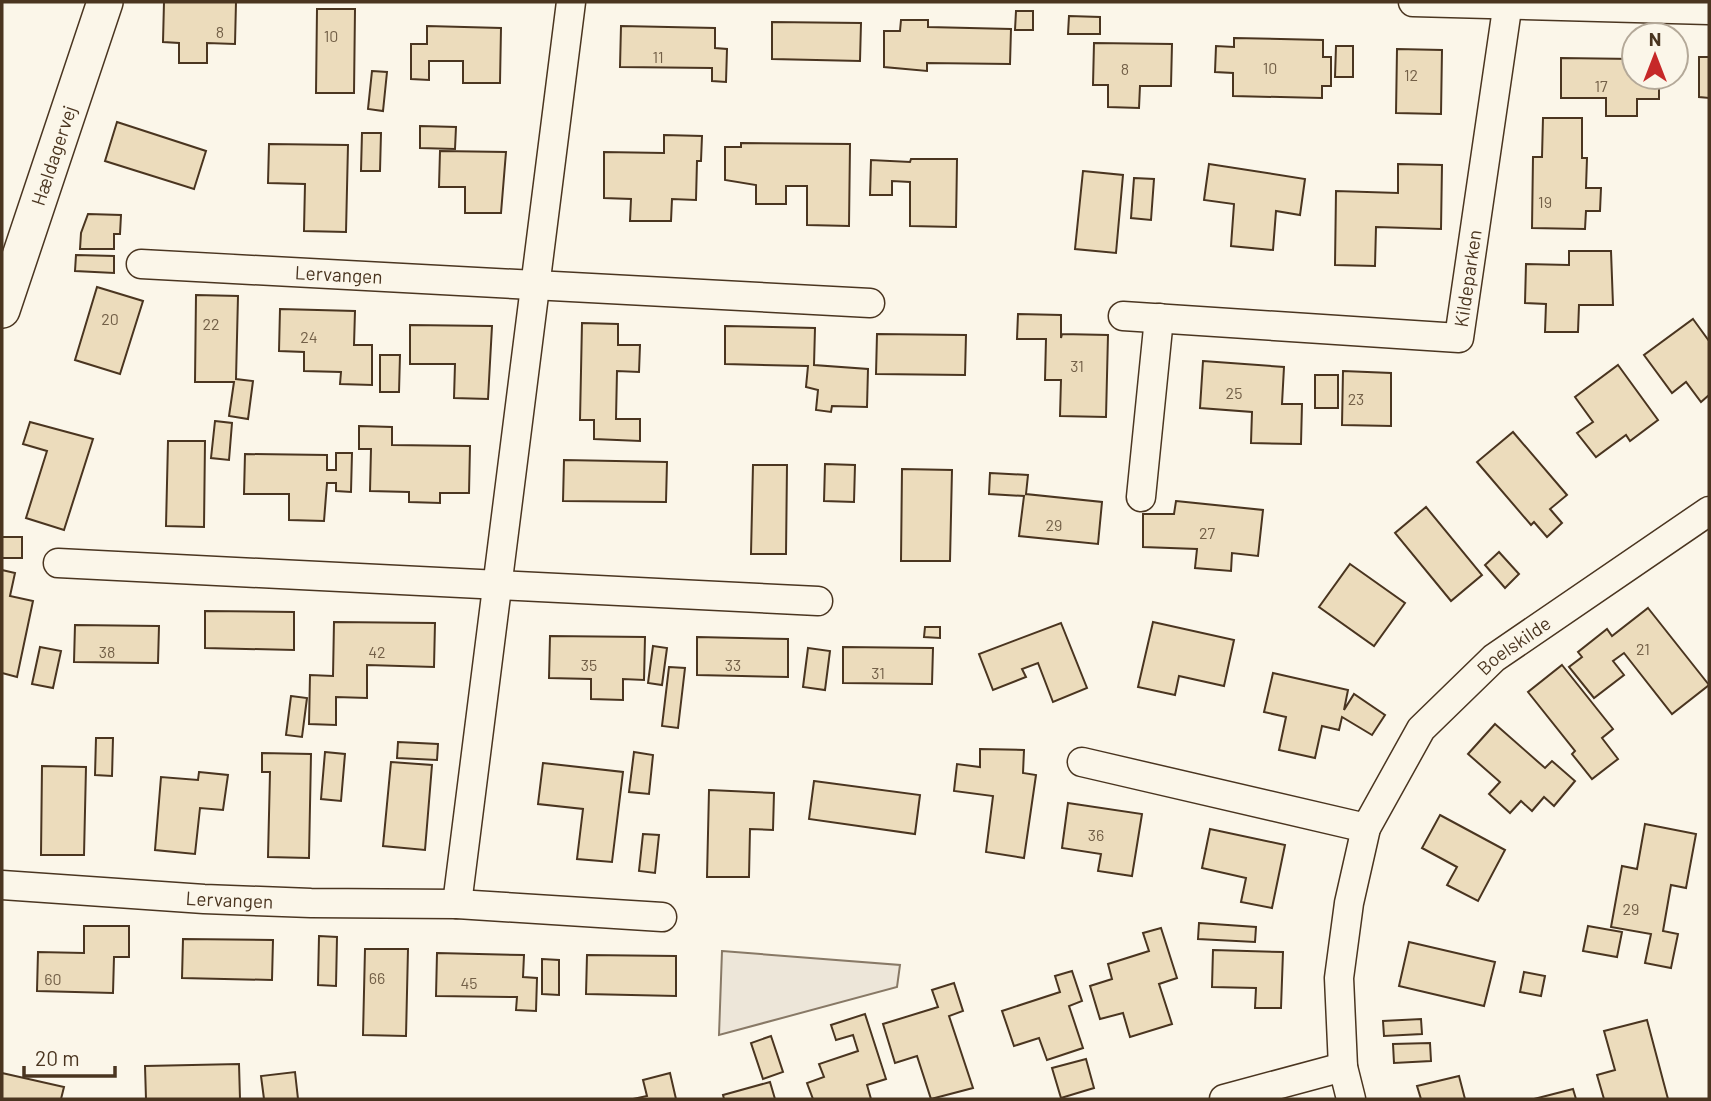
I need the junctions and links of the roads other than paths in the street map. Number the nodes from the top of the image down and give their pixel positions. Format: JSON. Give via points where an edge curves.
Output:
{"nodes":[{"id":1,"x":105,"y":2,"type":"edge"},
{"id":2,"x":571,"y":2,"type":"edge"},
{"id":3,"x":1413,"y":2,"type":"edge"},
{"id":4,"x":1508,"y":3,"type":"edge"},
{"id":5,"x":1709,"y":10,"type":"edge"},
{"id":6,"x":141,"y":264,"type":"dead end"},
{"id":7,"x":536,"y":286,"type":"junction"},
{"id":8,"x":870,"y":303,"type":"dead end"},
{"id":9,"x":2,"y":310,"type":"edge"},
{"id":10,"x":1123,"y":316,"type":"dead end"},
{"id":11,"x":1158,"y":318,"type":"junction"},
{"id":12,"x":1141,"y":497,"type":"dead end"},
{"id":13,"x":1709,"y":511,"type":"edge"},
{"id":14,"x":58,"y":563,"type":"dead end"},
{"id":15,"x":497,"y":585,"type":"junction"},
{"id":16,"x":818,"y":601,"type":"dead end"},
{"id":17,"x":1082,"y":762,"type":"dead end"},
{"id":18,"x":1366,"y":828,"type":"junction"},
{"id":19,"x":2,"y":885,"type":"edge"},
{"id":20,"x":457,"y":904,"type":"junction"},
{"id":21,"x":662,"y":917,"type":"dead end"},
{"id":22,"x":1343,"y":1067,"type":"junction"},
{"id":23,"x":1224,"y":1099,"type":"edge"},
{"id":24,"x":1351,"y":1099,"type":"edge"}],
"edges":[{"from":1,"to":9,"type":"street","name":"Hældagervej"},
{"from":2,"to":7,"type":"street"},
{"from":3,"to":4,"type":"street"},
{"from":4,"to":5,"type":"street"},
{"from":4,"to":11,"type":"street","name":"Kildeparken","via":[[1459,338]]},
{"from":6,"to":7,"type":"street","name":"Lervangen"},
{"from":7,"to":8,"type":"street","name":"Lervangen"},
{"from":7,"to":15,"type":"street"},
{"from":10,"to":11,"type":"street","name":"Kildeparken"},
{"from":11,"to":12,"type":"street"},
{"from":13,"to":18,"type":"street","name":"Boelskilde","via":[[1494,658],[1421,729]]},
{"from":14,"to":15,"type":"street"},
{"from":15,"to":16,"type":"street"},
{"from":15,"to":20,"type":"street"},
{"from":17,"to":18,"type":"street"},
{"from":18,"to":22,"type":"street","name":"Boelskilde","via":[[1339,978]]},
{"from":19,"to":20,"type":"street","name":"Lervangen","via":[[284,902]]},
{"from":20,"to":21,"type":"street","name":"Lervangen"},
{"from":22,"to":23,"type":"street"},
{"from":22,"to":24,"type":"street","name":"Boelskilde"}]}
